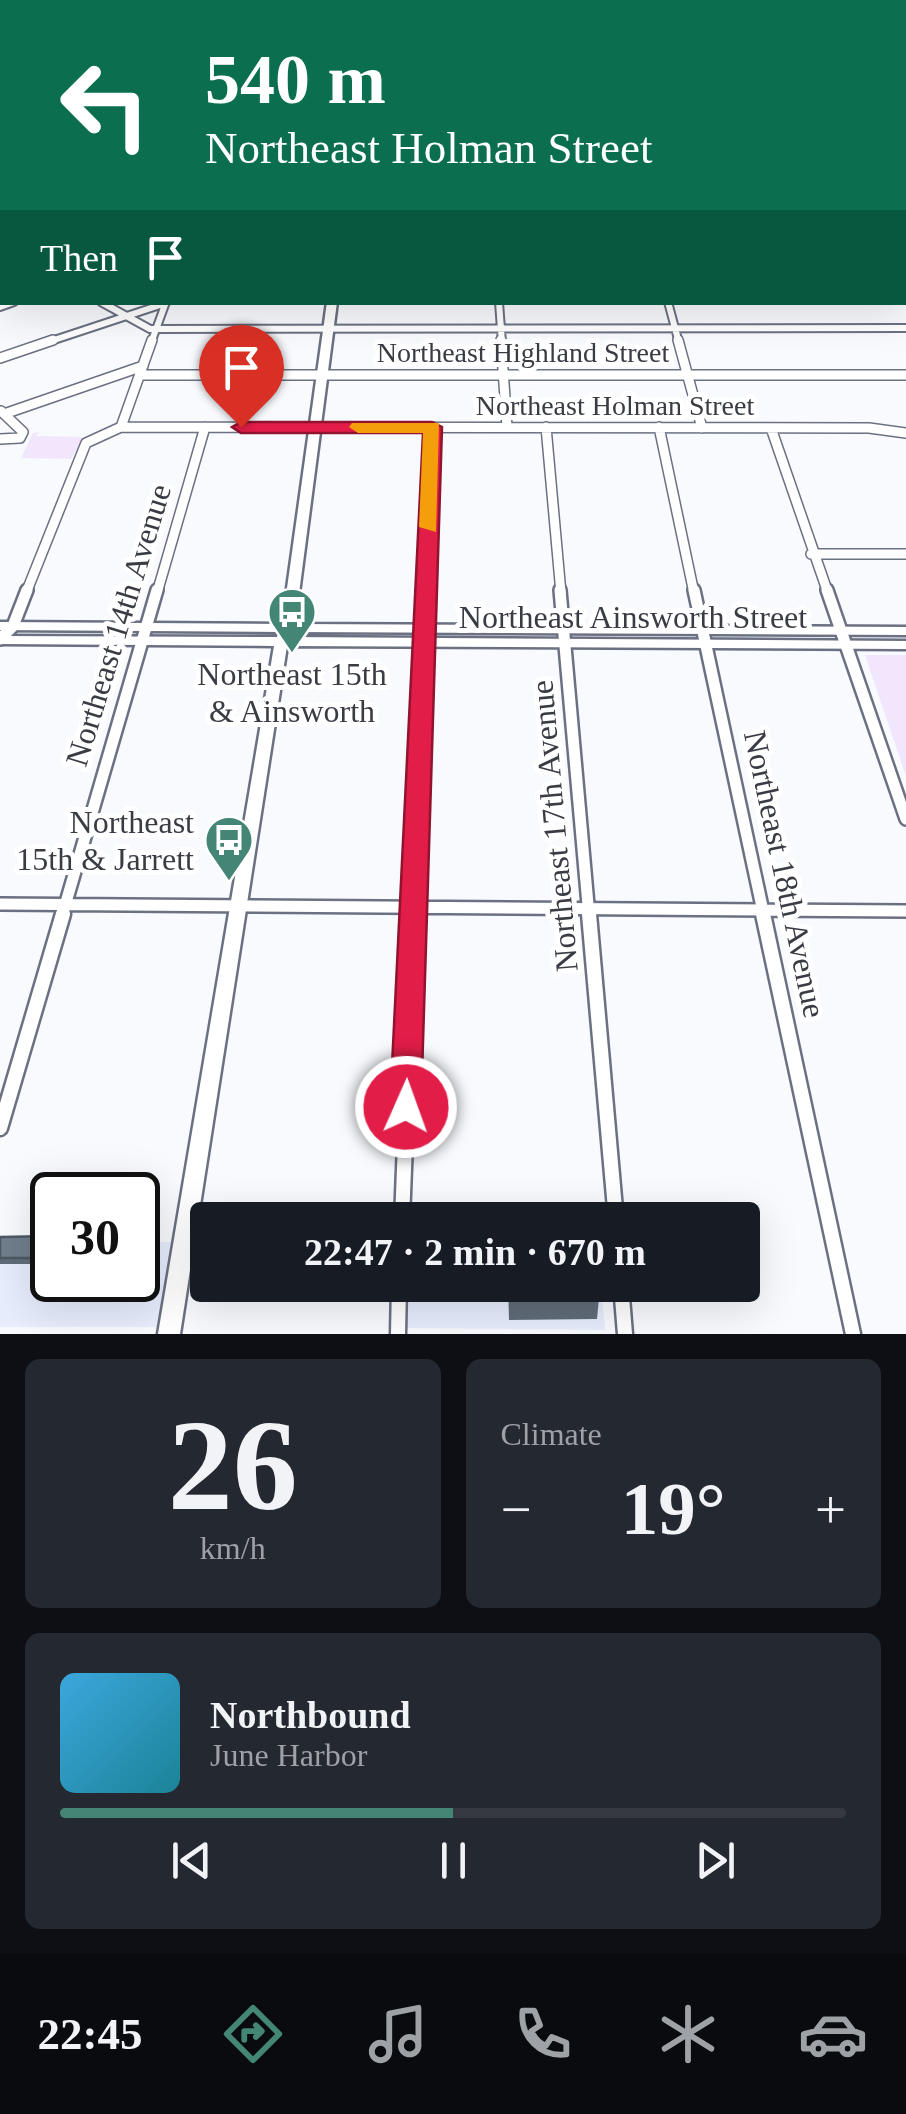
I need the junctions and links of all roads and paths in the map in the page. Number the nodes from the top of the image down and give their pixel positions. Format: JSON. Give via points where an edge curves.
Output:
{"nodes":[{"id":1,"x":106,"y":305,"type":"edge"},
{"id":2,"x":160,"y":305,"type":"edge"},
{"id":3,"x":165,"y":305,"type":"edge"},
{"id":4,"x":332,"y":305,"type":"edge"},
{"id":5,"x":500,"y":305,"type":"edge"},
{"id":6,"x":669,"y":305,"type":"edge"},
{"id":7,"x":124,"y":316,"type":"junction"},
{"id":8,"x":328,"y":328,"type":"junction"},
{"id":9,"x":501,"y":328,"type":"junction"},
{"id":10,"x":674,"y":328,"type":"junction"},
{"id":11,"x":906,"y":328,"type":"edge"},
{"id":12,"x":156,"y":329,"type":"junction"},
{"id":13,"x":0,"y":358,"type":"edge"},
{"id":14,"x":142,"y":371,"type":"junction"},
{"id":15,"x":906,"y":374,"type":"edge"},
{"id":16,"x":321,"y":375,"type":"junction"},
{"id":17,"x":504,"y":375,"type":"junction"},
{"id":18,"x":687,"y":375,"type":"junction"},
{"id":19,"x":2,"y":412,"type":"edge"},
{"id":20,"x":121,"y":427,"type":"junction"},
{"id":21,"x":205,"y":427,"type":"junction"},
{"id":22,"x":314,"y":427,"type":"junction"},
{"id":23,"x":432,"y":427,"type":"junction"},
{"id":24,"x":506,"y":427,"type":"junction"},
{"id":25,"x":546,"y":427,"type":"junction"},
{"id":26,"x":659,"y":428,"type":"junction"},
{"id":27,"x":702,"y":428,"type":"junction"},
{"id":28,"x":771,"y":428,"type":"junction"},
{"id":29,"x":906,"y":433,"type":"edge"},
{"id":30,"x":0,"y":438,"type":"edge"},
{"id":31,"x":812,"y":554,"type":"junction"},
{"id":32,"x":906,"y":554,"type":"edge"},
{"id":33,"x":6,"y":626,"type":"edge"},
{"id":34,"x":150,"y":628,"type":"junction"},
{"id":35,"x":838,"y":631,"type":"junction"},
{"id":36,"x":906,"y":631,"type":"edge"},
{"id":37,"x":284,"y":636,"type":"junction"},
{"id":38,"x":424,"y":636,"type":"junction"},
{"id":39,"x":564,"y":637,"type":"junction"},
{"id":40,"x":705,"y":638,"type":"junction"},
{"id":41,"x":0,"y":640,"type":"edge"},
{"id":42,"x":140,"y":642,"type":"junction"},
{"id":43,"x":848,"y":645,"type":"junction"},
{"id":44,"x":906,"y":645,"type":"edge"},
{"id":45,"x":906,"y":819,"type":"edge"},
{"id":46,"x":0,"y":904,"type":"edge"},
{"id":47,"x":63,"y":906,"type":"junction"},
{"id":48,"x":238,"y":908,"type":"junction"},
{"id":49,"x":413,"y":909,"type":"junction"},
{"id":50,"x":589,"y":910,"type":"junction"},
{"id":51,"x":764,"y":910,"type":"junction"},
{"id":52,"x":906,"y":912,"type":"edge"},
{"id":53,"x":0,"y":1128,"type":"edge"},
{"id":54,"x":403,"y":1202,"type":"edge"},
{"id":55,"x":614,"y":1202,"type":"edge"},
{"id":56,"x":399,"y":1302,"type":"edge"},
{"id":57,"x":622,"y":1302,"type":"edge"},
{"id":58,"x":169,"y":1334,"type":"edge"},
{"id":59,"x":398,"y":1334,"type":"edge"},
{"id":60,"x":625,"y":1334,"type":"edge"},
{"id":61,"x":853,"y":1334,"type":"edge"}],
"edges":[{"from":1,"to":7,"type":"street"},
{"from":2,"to":7,"type":"street"},
{"from":3,"to":12,"type":"street"},
{"from":4,"to":8,"type":"street"},
{"from":5,"to":9,"type":"street"},
{"from":6,"to":10,"type":"street"},
{"from":7,"to":12,"type":"street"},
{"from":7,"to":13,"type":"street"},
{"from":8,"to":9,"type":"street"},
{"from":8,"to":12,"type":"street"},
{"from":8,"to":16,"type":"street"},
{"from":9,"to":10,"type":"street"},
{"from":9,"to":17,"type":"street"},
{"from":10,"to":11,"type":"street"},
{"from":10,"to":18,"type":"street"},
{"from":12,"to":14,"type":"street"},
{"from":14,"to":16,"type":"street","name":"Northeast Highland Street"},
{"from":14,"to":19,"type":"street","name":"Northeast Highland Street"},
{"from":14,"to":20,"type":"street"},
{"from":15,"to":18,"type":"street","name":"Northeast Highland Street"},
{"from":16,"to":17,"type":"street","name":"Northeast Highland Street"},
{"from":16,"to":22,"type":"street"},
{"from":17,"to":18,"type":"street","name":"Northeast Highland Street"},
{"from":17,"to":24,"type":"street"},
{"from":18,"to":27,"type":"street"},
{"from":19,"to":30,"type":"street","via":[[22,429],[20,438]]},
{"from":20,"to":21,"type":"street","name":"Northeast Holman Street"},
{"from":20,"to":33,"type":"street","name":"Northeast Holman Street","via":[[86,442]]},
{"from":21,"to":22,"type":"street","name":"Northeast Holman Street"},
{"from":21,"to":34,"type":"street","name":"Northeast 14th Avenue"},
{"from":22,"to":23,"type":"street","name":"Northeast Holman Street"},
{"from":22,"to":37,"type":"street"},
{"from":23,"to":24,"type":"street","name":"Northeast Holman Street"},
{"from":23,"to":38,"type":"street"},
{"from":24,"to":25,"type":"street","name":"Northeast Holman Street"},
{"from":25,"to":26,"type":"street","name":"Northeast Holman Street"},
{"from":25,"to":39,"type":"street","name":"Northeast 17th Avenue"},
{"from":26,"to":27,"type":"street","name":"Northeast Holman Street"},
{"from":26,"to":40,"type":"street","name":"Northeast 18th Avenue"},
{"from":27,"to":28,"type":"street","name":"Northeast Holman Street"},
{"from":28,"to":29,"type":"street","name":"Northeast Holman Street"},
{"from":28,"to":31,"type":"street"},
{"from":31,"to":32,"type":"street"},
{"from":31,"to":35,"type":"street"},
{"from":33,"to":34,"type":"street","name":"Northeast Ainsworth Street"},
{"from":33,"to":41,"type":"street"},
{"from":34,"to":37,"type":"street","name":"Northeast Ainsworth Street"},
{"from":34,"to":42,"type":"street","name":"Northeast 14th Avenue"},
{"from":35,"to":36,"type":"street","name":"Northeast Ainsworth Street"},
{"from":35,"to":40,"type":"street","name":"Northeast Ainsworth Street"},
{"from":35,"to":43,"type":"street"},
{"from":37,"to":38,"type":"street","name":"Northeast Ainsworth Street"},
{"from":37,"to":42,"type":"street","name":"Northeast Ainsworth Street"},
{"from":37,"to":48,"type":"street"},
{"from":38,"to":39,"type":"street","name":"Northeast Ainsworth Street"},
{"from":38,"to":49,"type":"street"},
{"from":39,"to":40,"type":"street","name":"Northeast Ainsworth Street"},
{"from":39,"to":50,"type":"street","name":"Northeast 17th Avenue"},
{"from":40,"to":43,"type":"street","name":"Northeast Ainsworth Street"},
{"from":40,"to":51,"type":"street","name":"Northeast 18th Avenue"},
{"from":41,"to":42,"type":"street","name":"Northeast Ainsworth Street"},
{"from":42,"to":47,"type":"street","name":"Northeast 14th Avenue"},
{"from":43,"to":44,"type":"street","name":"Northeast Ainsworth Street"},
{"from":43,"to":45,"type":"street"},
{"from":46,"to":47,"type":"street"},
{"from":47,"to":48,"type":"street"},
{"from":47,"to":53,"type":"street","name":"Northeast 14th Avenue"},
{"from":48,"to":49,"type":"street"},
{"from":48,"to":58,"type":"street"},
{"from":49,"to":50,"type":"street"},
{"from":49,"to":54,"type":"street"},
{"from":50,"to":51,"type":"street"},
{"from":50,"to":55,"type":"street","name":"Northeast 17th Avenue"},
{"from":51,"to":52,"type":"street"},
{"from":51,"to":61,"type":"street","name":"Northeast 18th Avenue"},
{"from":56,"to":59,"type":"street"},
{"from":57,"to":60,"type":"street"}]}
